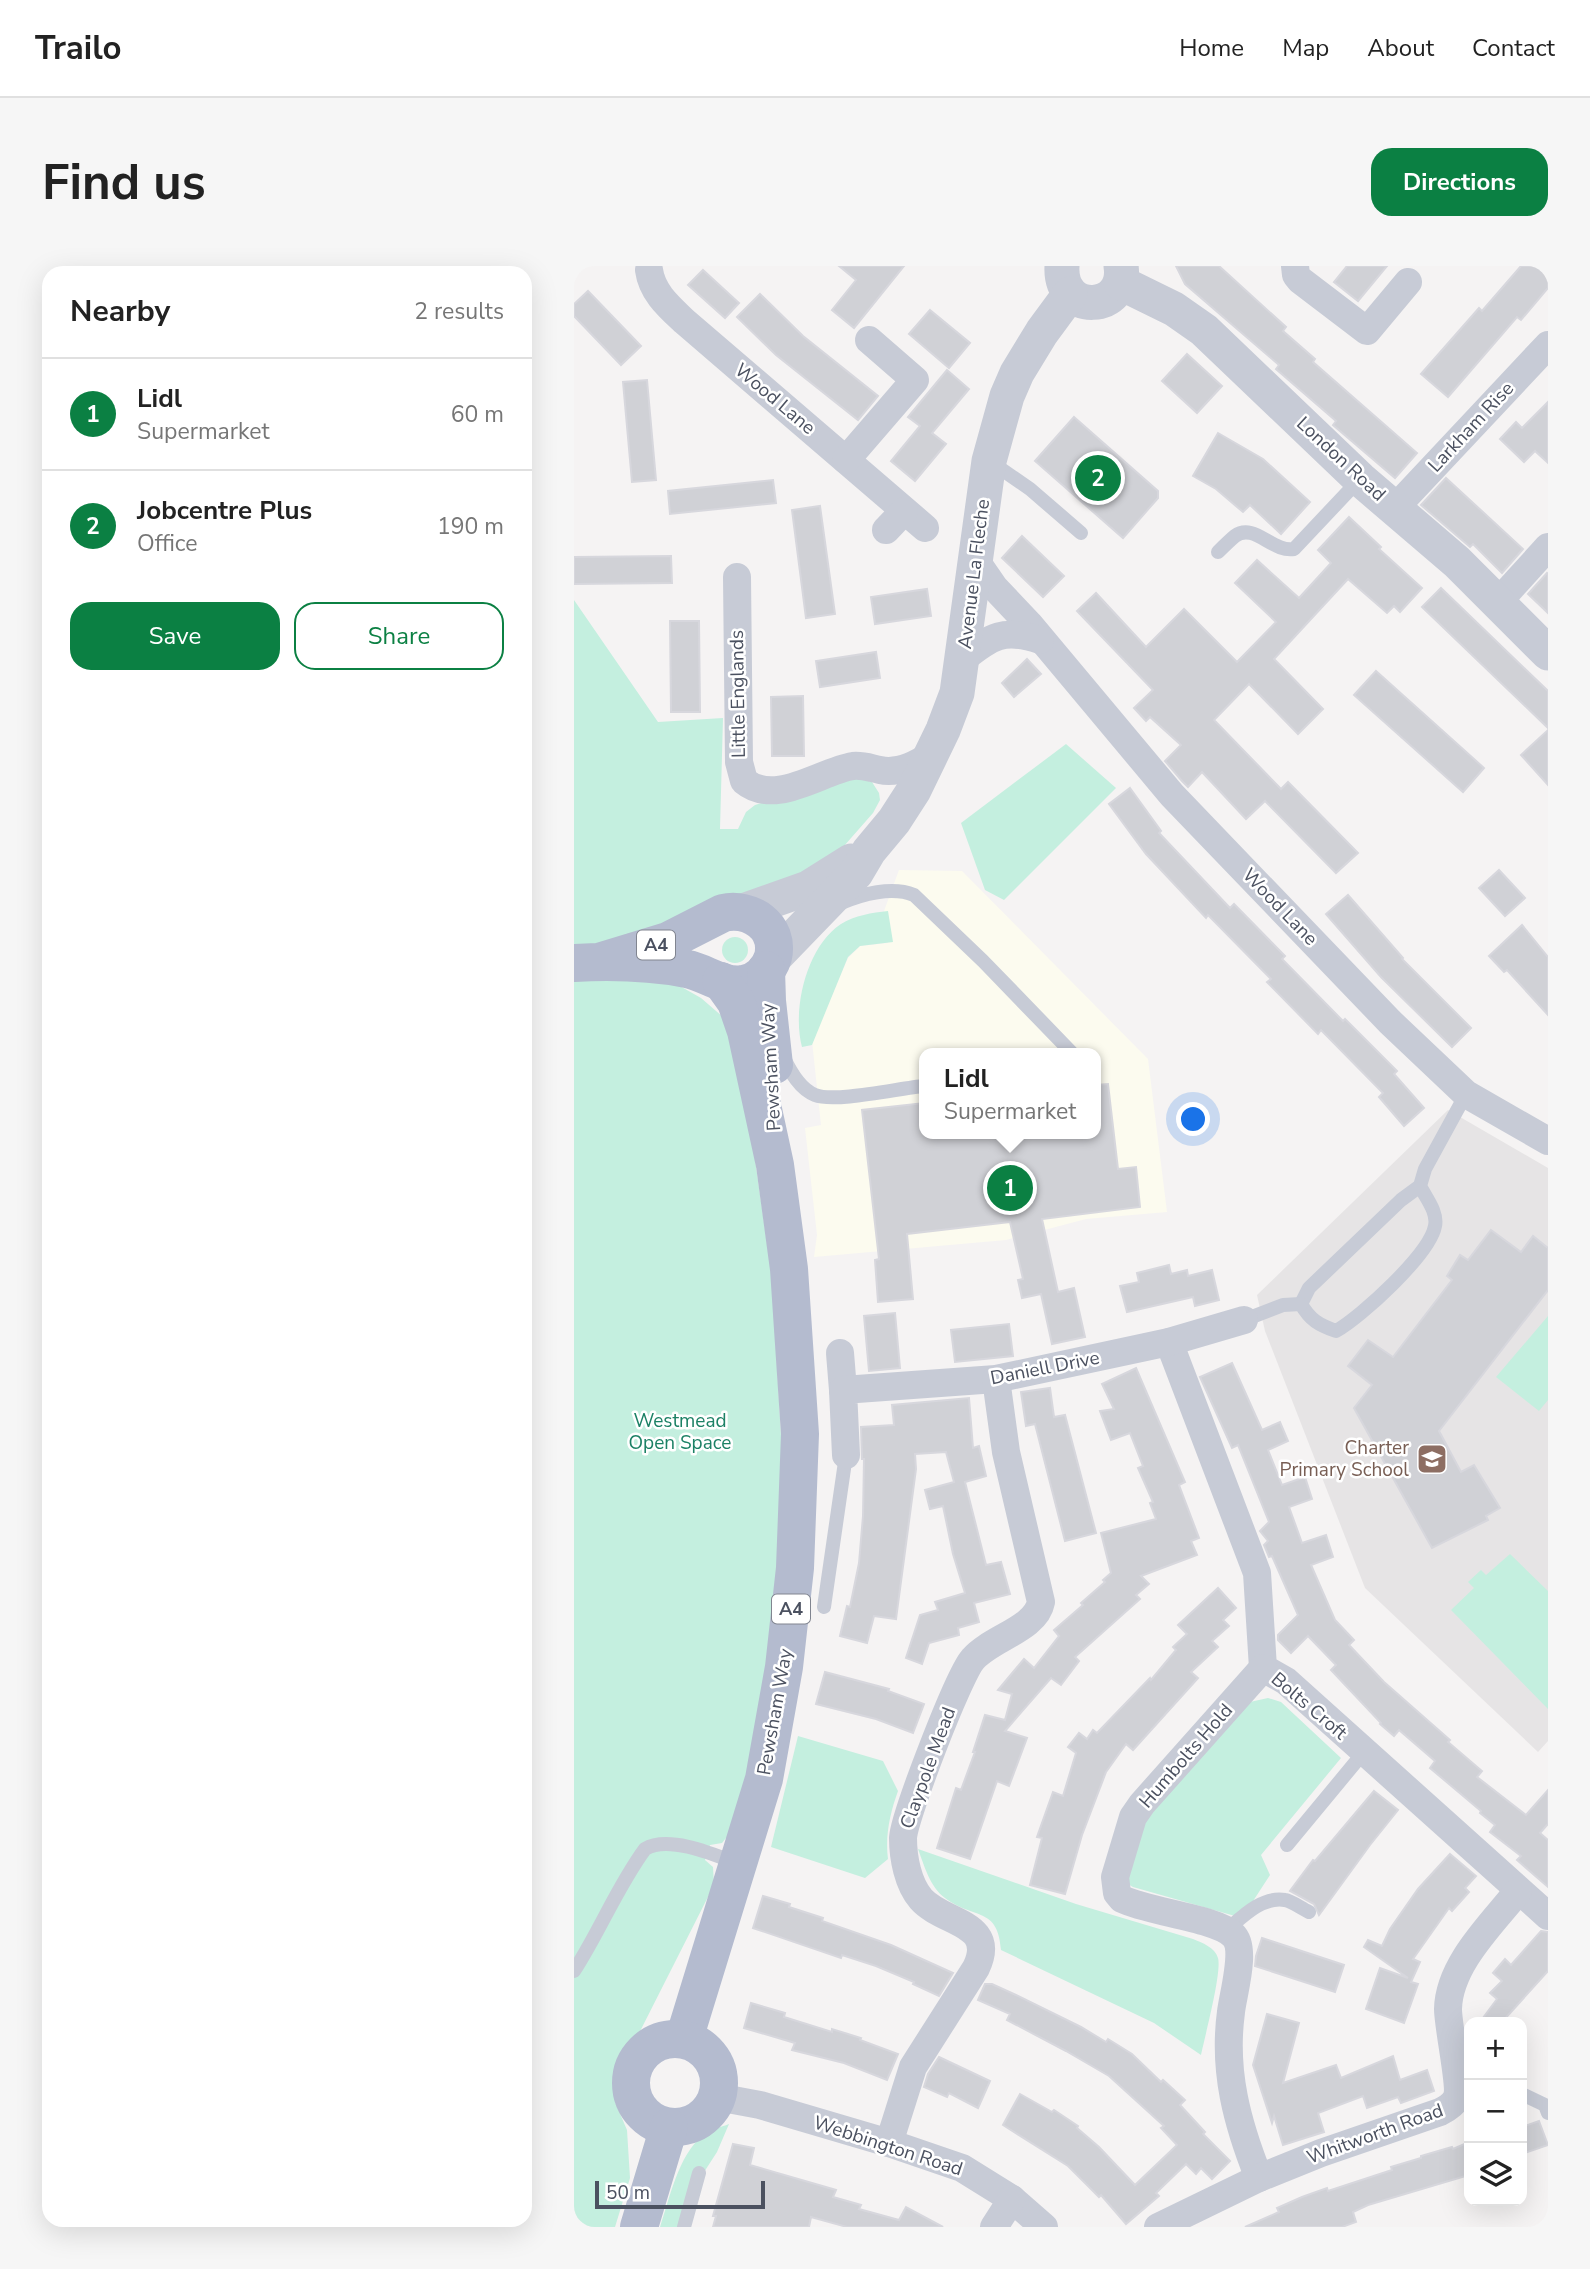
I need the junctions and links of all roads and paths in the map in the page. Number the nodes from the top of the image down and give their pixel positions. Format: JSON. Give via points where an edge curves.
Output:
{"nodes":[{"id":1,"x":1296,"y":266,"type":"edge"},
{"id":2,"x":649,"y":267,"type":"edge"},
{"id":3,"x":1121,"y":274,"type":"edge"},
{"id":4,"x":1066,"y":280,"type":"edge"},
{"id":5,"x":1408,"y":282,"type":"dead end"},
{"id":6,"x":869,"y":340,"type":"dead end"},
{"id":7,"x":1548,"y":345,"type":"edge"},
{"id":8,"x":846,"y":460,"type":"junction"},
{"id":9,"x":989,"y":461,"type":"junction"},
{"id":10,"x":1360,"y":479,"type":"junction"},
{"id":11,"x":1395,"y":508,"type":"junction"},
{"id":12,"x":905,"y":523,"type":"dead end"},
{"id":13,"x":1081,"y":533,"type":"dead end"},
{"id":14,"x":1548,"y":547,"type":"edge"},
{"id":15,"x":1217,"y":552,"type":"dead end"},
{"id":16,"x":974,"y":558,"type":"junction"},
{"id":17,"x":742,"y":586,"type":"dead end"},
{"id":18,"x":1498,"y":602,"type":"junction"},
{"id":19,"x":1040,"y":640,"type":"junction"},
{"id":20,"x":1548,"y":653,"type":"edge"},
{"id":21,"x":963,"y":659,"type":"junction"},
{"id":22,"x":932,"y":755,"type":"junction"},
{"id":23,"x":873,"y":768,"type":"junction"},
{"id":24,"x":894,"y":821,"type":"junction"},
{"id":25,"x":869,"y":851,"type":"junction"},
{"id":26,"x":823,"y":909,"type":"junction"},
{"id":27,"x":727,"y":916,"type":"junction"},
{"id":28,"x":587,"y":962,"type":"edge"},
{"id":29,"x":769,"y":965,"type":"junction"},
{"id":30,"x":718,"y":979,"type":"junction"},
{"id":31,"x":770,"y":1028,"type":"junction"},
{"id":32,"x":1067,"y":1048,"type":"edge"},
{"id":33,"x":919,"y":1087,"type":"edge"},
{"id":34,"x":1466,"y":1094,"type":"junction"},
{"id":35,"x":1548,"y":1141,"type":"edge"},
{"id":36,"x":775,"y":1165,"type":"junction"},
{"id":37,"x":1420,"y":1186,"type":"junction"},
{"id":38,"x":1301,"y":1304,"type":"junction"},
{"id":39,"x":1244,"y":1320,"type":"joint"},
{"id":40,"x":1169,"y":1342,"type":"junction"},
{"id":41,"x":840,"y":1353,"type":"dead end"},
{"id":42,"x":996,"y":1379,"type":"junction"},
{"id":43,"x":843,"y":1390,"type":"junction"},
{"id":44,"x":846,"y":1455,"type":"joint"},
{"id":45,"x":824,"y":1607,"type":"dead end"},
{"id":46,"x":1263,"y":1668,"type":"junction"},
{"id":47,"x":1364,"y":1752,"type":"junction"},
{"id":48,"x":1287,"y":1845,"type":"dead end"},
{"id":49,"x":738,"y":1863,"type":"junction"},
{"id":50,"x":1518,"y":1891,"type":"junction"},
{"id":51,"x":1310,"y":1912,"type":"dead end"},
{"id":52,"x":1548,"y":1916,"type":"edge"},
{"id":53,"x":1227,"y":1930,"type":"junction"},
{"id":54,"x":574,"y":1971,"type":"edge"},
{"id":55,"x":684,"y":2039,"type":"junction"},
{"id":56,"x":1464,"y":2086,"type":"edge"},
{"id":57,"x":717,"y":2096,"type":"junction"},
{"id":58,"x":1527,"y":2096,"type":"edge"},
{"id":59,"x":1548,"y":2113,"type":"edge"},
{"id":60,"x":669,"y":2126,"type":"junction"},
{"id":61,"x":889,"y":2143,"type":"junction"},
{"id":62,"x":699,"y":2173,"type":"dead end"},
{"id":63,"x":1259,"y":2178,"type":"junction"},
{"id":64,"x":1012,"y":2199,"type":"junction"},
{"id":65,"x":639,"y":2227,"type":"edge"},
{"id":66,"x":684,"y":2227,"type":"edge"},
{"id":67,"x":994,"y":2227,"type":"edge"},
{"id":68,"x":1044,"y":2227,"type":"edge"},
{"id":69,"x":1158,"y":2227,"type":"edge"}],
"edges":[{"from":1,"to":5,"type":"street","via":[[1300,280],[1367,331]]},
{"from":2,"to":8,"type":"street","name":"Wood Lane","via":[[653,286],[671,309]]},
{"from":3,"to":4,"type":"street","via":[[1116,292],[1099,303],[1079,300]]},
{"from":3,"to":10,"type":"street","name":"London Road","via":[[1204,330]]},
{"from":4,"to":9,"type":"street","name":"Avenue La Fleche","via":[[1054,313],[1007,396]]},
{"from":6,"to":8,"type":"street","via":[[915,380]]},
{"from":7,"to":11,"type":"street","name":"Larkham Rise"},
{"from":8,"to":12,"type":"street","name":"Wood Lane"},
{"from":9,"to":13,"type":"lane"},
{"from":9,"to":16,"type":"street","name":"Avenue La Fleche"},
{"from":10,"to":11,"type":"street","name":"London Road"},
{"from":10,"to":15,"type":"lane","via":[[1294,549],[1287,551],[1244,533]]},
{"from":11,"to":18,"type":"street","name":"London Road"},
{"from":14,"to":18,"type":"street"},
{"from":16,"to":19,"type":"street","name":"Wood Lane"},
{"from":16,"to":21,"type":"street","name":"Avenue La Fleche"},
{"from":17,"to":23,"type":"street","name":"Little Englands","via":[[739,762],[743,794],[808,782],[845,768]]},
{"from":18,"to":20,"type":"street","name":"London Road"},
{"from":19,"to":21,"type":"street","via":[[1011,633],[995,636]]},
{"from":19,"to":34,"type":"street","name":"Wood Lane","via":[[1172,795],[1390,1022]]},
{"from":21,"to":22,"type":"street","name":"Avenue La Fleche","via":[[957,693]]},
{"from":22,"to":23,"type":"street","name":"Little Englands","via":[[901,769]]},
{"from":22,"to":24,"type":"street","name":"Avenue La Fleche"},
{"from":23,"to":24,"type":"street","via":[[890,785]]},
{"from":24,"to":25,"type":"street","name":"Avenue La Fleche"},
{"from":25,"to":26,"type":"street","name":"Avenue La Fleche"},
{"from":25,"to":27,"type":"street","name":"Avenue La Fleche","via":[[808,888]]},
{"from":26,"to":29,"type":"street","name":"Avenue La Fleche"},
{"from":26,"to":32,"type":"lane","via":[[875,893],[899,890],[914,895]]},
{"from":27,"to":28,"type":"main road","name":"Avenue La Fleche","number":"A4","via":[[668,941]]},
{"from":27,"to":29,"type":"main road","number":"A4","via":[[761,920],[774,947]]},
{"from":27,"to":30,"type":"main road","number":"A4","via":[[702,933],[702,962]]},
{"from":28,"to":30,"type":"main road","name":"Avenue La Fleche","number":"A4","via":[[670,966]]},
{"from":29,"to":30,"type":"main road","name":"Avenue La Fleche","number":"A4","via":[[754,981],[744,984]]},
{"from":29,"to":31,"type":"main road","name":"Pewsham Way","number":"A4"},
{"from":30,"to":36,"type":"main road","name":"Pewsham Way","number":"A4","via":[[736,1002],[746,1031]]},
{"from":31,"to":33,"type":"lane","via":[[794,1078],[816,1096]]},
{"from":31,"to":36,"type":"main road","name":"Pewsham Way","number":"A4","via":[[776,1087]]},
{"from":34,"to":35,"type":"street","name":"Wood Lane"},
{"from":34,"to":37,"type":"lane","via":[[1424,1169]]},
{"from":36,"to":49,"type":"main road","name":"Pewsham Way","number":"A4","via":[[789,1269],[800,1434],[795,1568],[784,1667],[764,1779]]},
{"from":37,"to":38,"type":"lane","via":[[1309,1288]]},
{"from":37,"to":38,"type":"lane","via":[[1436,1225],[1389,1287],[1336,1331],[1308,1317]]},
{"from":38,"to":39,"type":"lane","via":[[1283,1305]]},
{"from":39,"to":40,"type":"street","name":"Daniell Drive"},
{"from":40,"to":42,"type":"street","name":"Daniell Drive"},
{"from":40,"to":46,"type":"street","name":"Bolts Croft","via":[[1257,1573]]},
{"from":41,"to":43,"type":"street"},
{"from":42,"to":43,"type":"street","name":"Daniell Drive"},
{"from":42,"to":61,"type":"street","name":"Claypole Mead","via":[[1006,1452],[1041,1602],[1034,1618],[983,1650],[965,1670],[909,1810],[904,1857],[913,1886],[933,1909],[973,1931],[980,1940],[981,1954],[914,2067]]},
{"from":43,"to":44,"type":"street"},
{"from":44,"to":45,"type":"lane"},
{"from":46,"to":47,"type":"street","name":"Bolts Croft","via":[[1286,1681]]},
{"from":46,"to":53,"type":"street","name":"Humbolts Hold","via":[[1142,1804],[1128,1831],[1115,1877],[1117,1893],[1130,1902]]},
{"from":47,"to":48,"type":"lane"},
{"from":47,"to":50,"type":"street","name":"Bolts Croft"},
{"from":49,"to":54,"type":"lane","via":[[700,1849],[652,1845],[645,1849]]},
{"from":49,"to":55,"type":"main road","name":"Pewsham Way","number":"A4"},
{"from":50,"to":52,"type":"street","name":"Bolts Croft"},
{"from":50,"to":56,"type":"street","name":"Whitworth Road","via":[[1469,1955],[1452,1987],[1448,2028]]},
{"from":51,"to":53,"type":"lane","via":[[1285,1899],[1269,1901]]},
{"from":53,"to":63,"type":"street","via":[[1240,1947],[1228,2036],[1232,2095]]},
{"from":55,"to":57,"type":"main road","via":[[709,2054],[719,2082]]},
{"from":55,"to":60,"type":"main road","via":[[650,2046],[631,2075],[635,2103],[644,2114]]},
{"from":56,"to":63,"type":"street","name":"Whitworth Road","via":[[1440,2112]]},
{"from":57,"to":60,"type":"main road","via":[[698,2120]]},
{"from":57,"to":61,"type":"street","name":"Webbington Road"},
{"from":58,"to":59,"type":"lane","via":[[1545,2105]]},
{"from":60,"to":65,"type":"main road"},
{"from":61,"to":64,"type":"street","name":"Webbington Road","via":[[962,2168]]},
{"from":62,"to":66,"type":"lane"},
{"from":63,"to":69,"type":"street","name":"Whitworth Road"},
{"from":64,"to":67,"type":"street"},
{"from":64,"to":68,"type":"street","name":"Webbington Road"}]}
